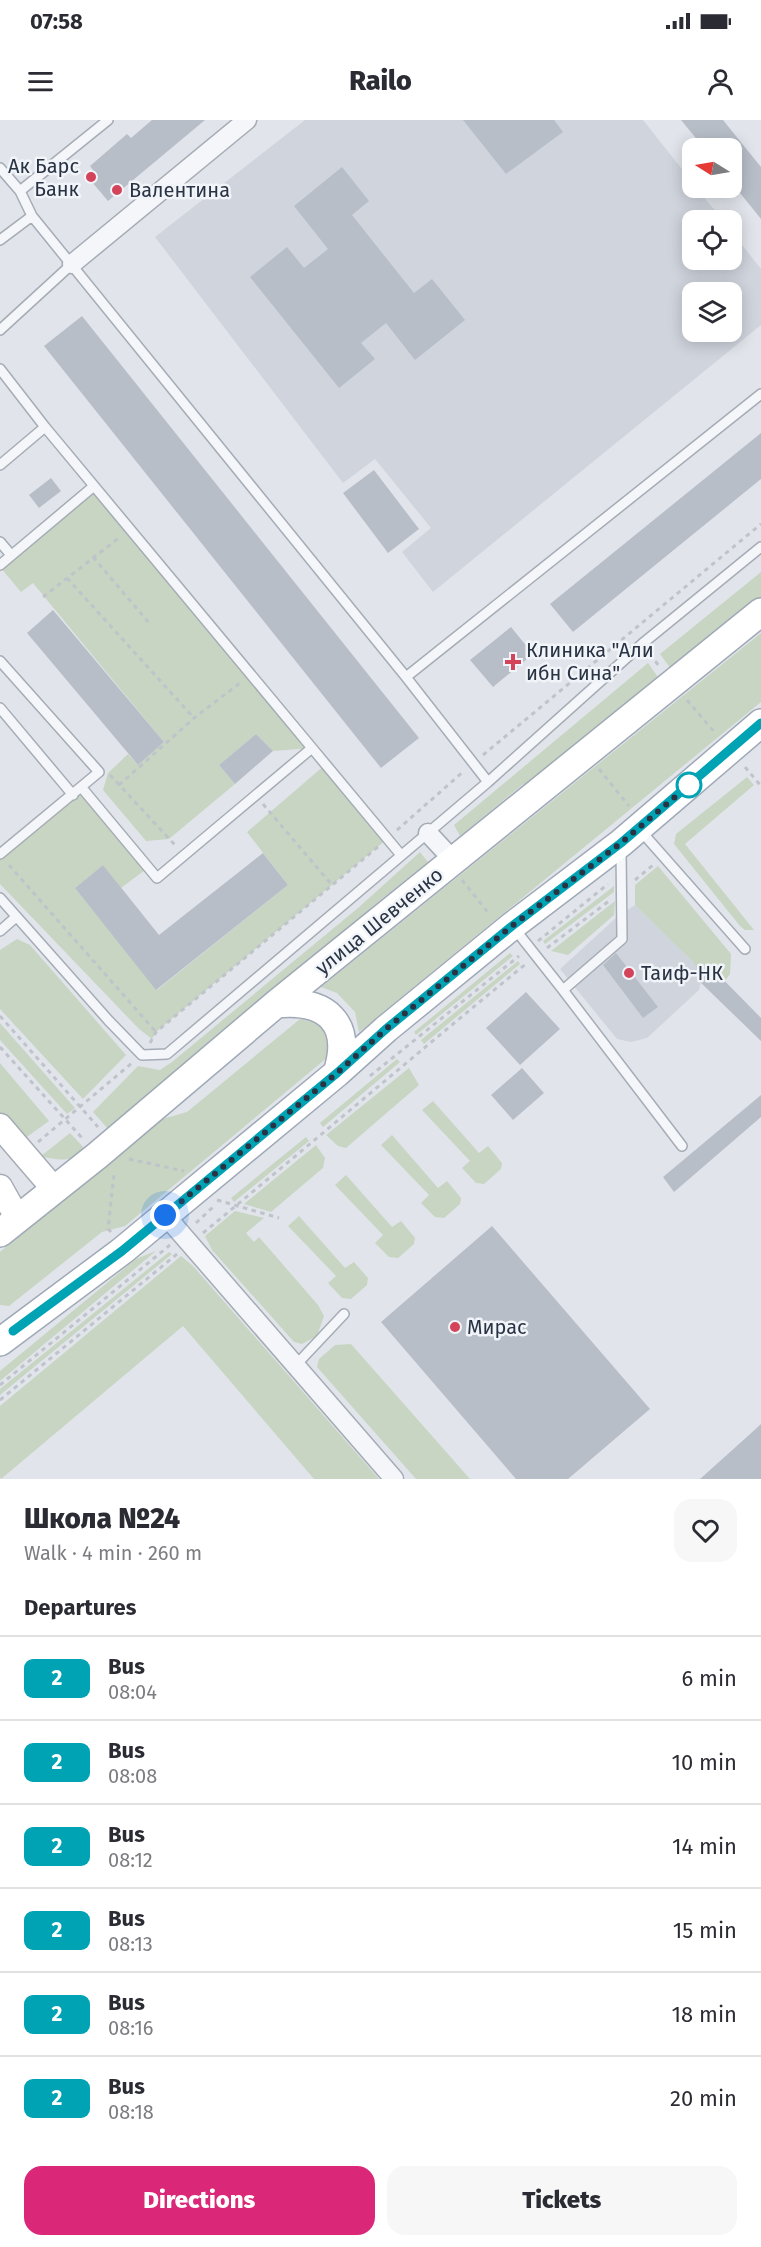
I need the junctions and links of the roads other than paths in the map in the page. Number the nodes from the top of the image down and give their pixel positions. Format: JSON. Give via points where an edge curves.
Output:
{"nodes":[{"id":1,"x":108,"y":120,"type":"edge"},
{"id":2,"x":247,"y":120,"type":"edge"},
{"id":3,"x":0,"y":168,"type":"edge"},
{"id":4,"x":20,"y":191,"type":"junction"},
{"id":5,"x":32,"y":216,"type":"junction"},
{"id":6,"x":0,"y":240,"type":"edge"},
{"id":7,"x":72,"y":264,"type":"junction"},
{"id":8,"x":0,"y":330,"type":"edge"},
{"id":9,"x":0,"y":369,"type":"edge"},
{"id":10,"x":761,"y":394,"type":"edge"},
{"id":11,"x":45,"y":427,"type":"junction"},
{"id":12,"x":0,"y":465,"type":"edge"},
{"id":13,"x":94,"y":486,"type":"junction"},
{"id":14,"x":0,"y":542,"type":"edge"},
{"id":15,"x":761,"y":547,"type":"edge"},
{"id":16,"x":11,"y":555,"type":"junction"},
{"id":17,"x":0,"y":565,"type":"edge"},
{"id":18,"x":761,"y":612,"type":"edge"},
{"id":19,"x":0,"y":661,"type":"edge"},
{"id":20,"x":406,"y":677,"type":"junction"},
{"id":21,"x":0,"y":708,"type":"edge"},
{"id":22,"x":761,"y":723,"type":"edge"},
{"id":23,"x":312,"y":748,"type":"junction"},
{"id":24,"x":488,"y":782,"type":"junction"},
{"id":25,"x":82,"y":788,"type":"junction"},
{"id":26,"x":73,"y":795,"type":"junction"},
{"id":27,"x":428,"y":833,"type":"junction"},
{"id":28,"x":630,"y":835,"type":"junction"},
{"id":29,"x":0,"y":854,"type":"edge"},
{"id":30,"x":401,"y":855,"type":"junction"},
{"id":31,"x":452,"y":862,"type":"junction"},
{"id":32,"x":0,"y":898,"type":"edge"},
{"id":33,"x":16,"y":917,"type":"junction"},
{"id":34,"x":508,"y":929,"type":"junction"},
{"id":35,"x":0,"y":931,"type":"edge"},
{"id":36,"x":745,"y":949,"type":"dead end"},
{"id":37,"x":563,"y":990,"type":"junction"},
{"id":38,"x":276,"y":1004,"type":"junction"},
{"id":39,"x":337,"y":1073,"type":"junction"},
{"id":40,"x":0,"y":1126,"type":"edge"},
{"id":41,"x":682,"y":1146,"type":"dead end"},
{"id":42,"x":0,"y":1187,"type":"edge"},
{"id":43,"x":54,"y":1189,"type":"junction"},
{"id":44,"x":165,"y":1215,"type":"junction"},
{"id":45,"x":9,"y":1226,"type":"edge"},
{"id":46,"x":344,"y":1314,"type":"dead end"},
{"id":47,"x":4,"y":1333,"type":"edge"},
{"id":48,"x":295,"y":1366,"type":"junction"},
{"id":49,"x":394,"y":1479,"type":"edge"}],
"edges":[{"from":1,"to":4,"type":"lane"},
{"from":2,"to":7,"type":"street"},
{"from":3,"to":4,"type":"lane"},
{"from":4,"to":5,"type":"lane"},
{"from":5,"to":6,"type":"lane"},
{"from":5,"to":7,"type":"lane"},
{"from":7,"to":8,"type":"lane"},
{"from":7,"to":20,"type":"lane"},
{"from":9,"to":11,"type":"lane"},
{"from":10,"to":20,"type":"lane"},
{"from":11,"to":12,"type":"lane"},
{"from":11,"to":13,"type":"lane"},
{"from":13,"to":16,"type":"lane"},
{"from":13,"to":23,"type":"lane"},
{"from":14,"to":16,"type":"lane"},
{"from":15,"to":24,"type":"lane","via":[[642,644]]},
{"from":16,"to":17,"type":"lane"},
{"from":18,"to":31,"type":"main road","name":"улица Шевченко"},
{"from":19,"to":25,"type":"lane","via":[[99,772]]},
{"from":20,"to":24,"type":"lane"},
{"from":21,"to":26,"type":"lane"},
{"from":22,"to":28,"type":"main road"},
{"from":23,"to":25,"type":"lane","via":[[157,878]]},
{"from":23,"to":30,"type":"lane"},
{"from":24,"to":27,"type":"lane"},
{"from":25,"to":26,"type":"lane"},
{"from":26,"to":29,"type":"lane"},
{"from":27,"to":30,"type":"lane"},
{"from":27,"to":31,"type":"street"},
{"from":28,"to":34,"type":"main road"},
{"from":28,"to":36,"type":"lane"},
{"from":28,"to":37,"type":"lane","via":[[621,873],[622,939]]},
{"from":30,"to":33,"type":"lane","via":[[167,1054],[142,1054]]},
{"from":31,"to":38,"type":"main road","name":"улица Шевченко"},
{"from":32,"to":33,"type":"lane"},
{"from":33,"to":35,"type":"lane"},
{"from":34,"to":37,"type":"lane","via":[[530,947]]},
{"from":34,"to":39,"type":"main road"},
{"from":37,"to":41,"type":"lane"},
{"from":38,"to":39,"type":"main road","via":[[309,1005],[333,1018],[343,1043]]},
{"from":38,"to":43,"type":"main road","name":"улица Шевченко"},
{"from":39,"to":44,"type":"main road"},
{"from":40,"to":43,"type":"street"},
{"from":42,"to":45,"type":"street"},
{"from":43,"to":45,"type":"main road","name":"улица Шевченко"},
{"from":44,"to":47,"type":"main road","via":[[122,1251]]},
{"from":44,"to":48,"type":"street"},
{"from":46,"to":48,"type":"lane"},
{"from":48,"to":49,"type":"street"}]}
